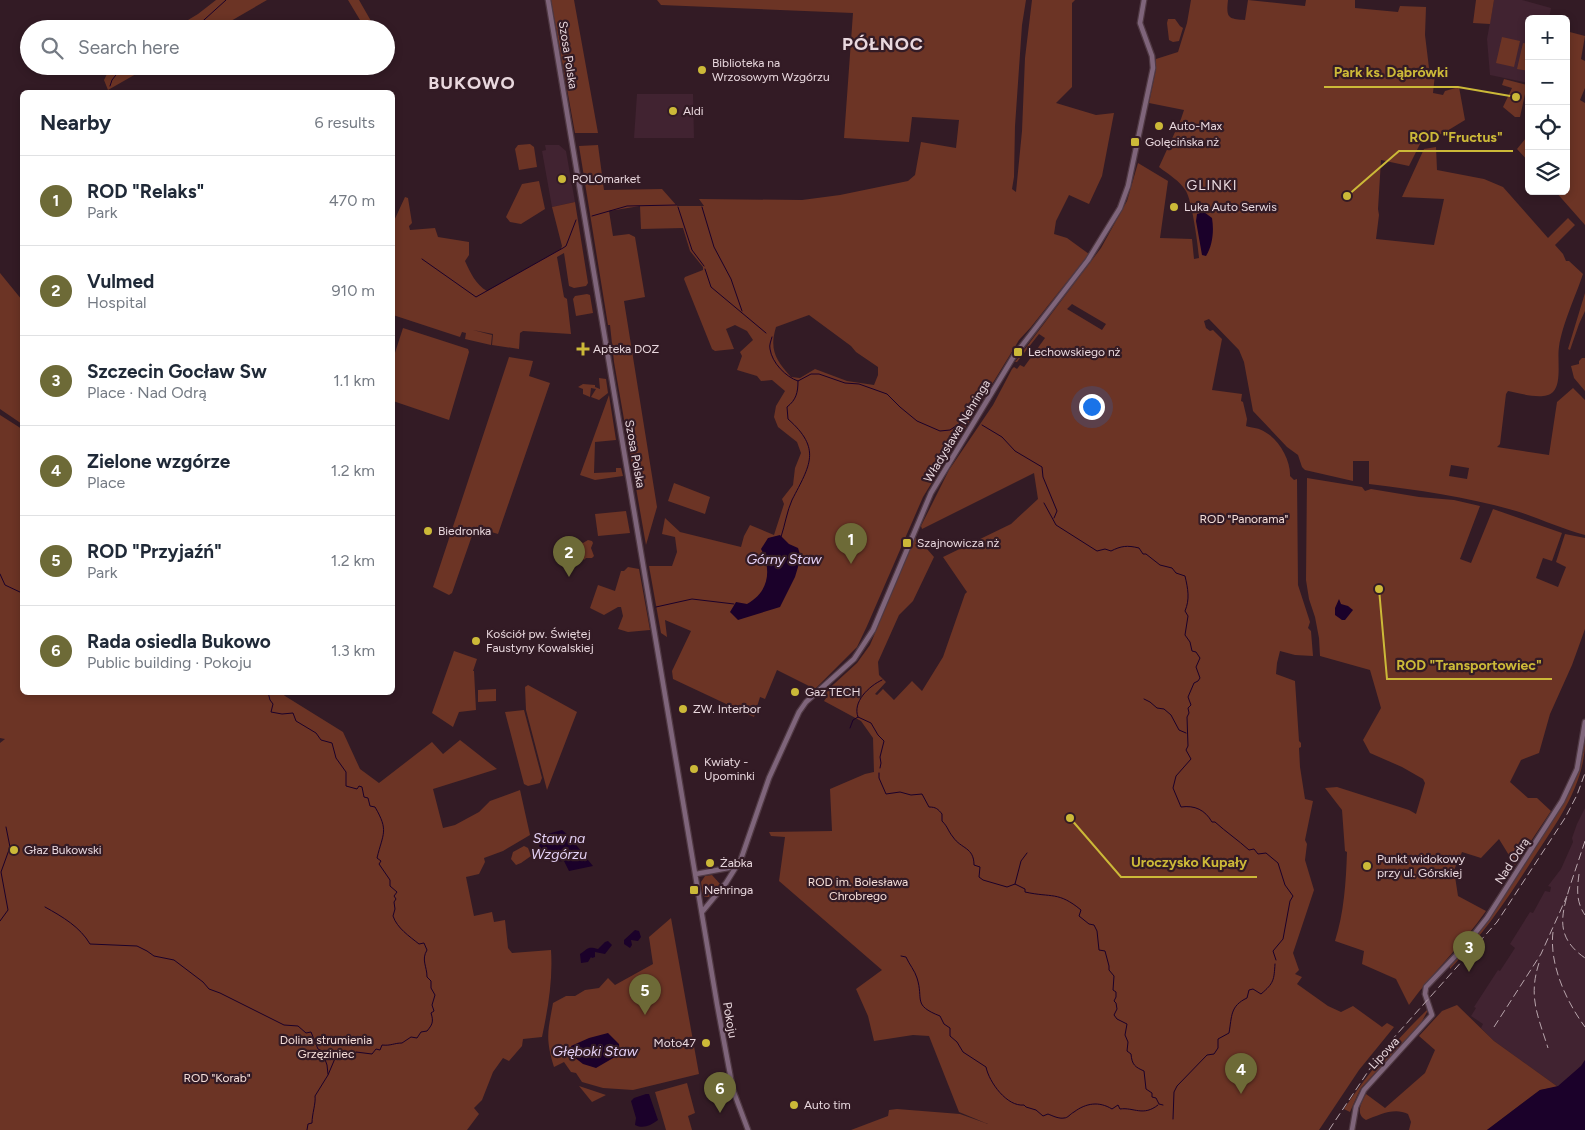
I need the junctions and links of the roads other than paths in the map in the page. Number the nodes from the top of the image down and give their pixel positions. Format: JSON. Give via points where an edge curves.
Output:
{"nodes":[{"id":1,"x":548,"y":0,"type":"edge"},
{"id":2,"x":1144,"y":0,"type":"edge"},
{"id":3,"x":1585,"y":722,"type":"edge"},
{"id":4,"x":739,"y":864,"type":"junction"},
{"id":5,"x":696,"y":874,"type":"junction"},
{"id":6,"x":702,"y":912,"type":"junction"},
{"id":7,"x":1425,"y":994,"type":"joint"},
{"id":8,"x":748,"y":1130,"type":"edge"},
{"id":9,"x":1352,"y":1130,"type":"edge"}],
"edges":[{"from":1,"to":5,"type":"street","name":"Szosa Polska"},
{"from":2,"to":4,"type":"street","name":"Władysława Nehringa","via":[[1140,23],[1153,66],[1128,186],[1121,205],[1090,258],[1011,360],[931,493],[863,647],[799,712],[769,778]]},
{"from":3,"to":7,"type":"street","name":"Nad Odrą","via":[[1577,769],[1562,801],[1486,918],[1427,986]]},
{"from":4,"to":5,"type":"street"},
{"from":4,"to":6,"type":"street","name":"Władysława Nehringa"},
{"from":5,"to":6,"type":"street","name":"Szosa Polska"},
{"from":6,"to":8,"type":"street","name":"Pokoju","via":[[731,1083]]},
{"from":7,"to":9,"type":"street","name":"Lipowa","via":[[1432,1015],[1365,1088],[1357,1104]]}]}
